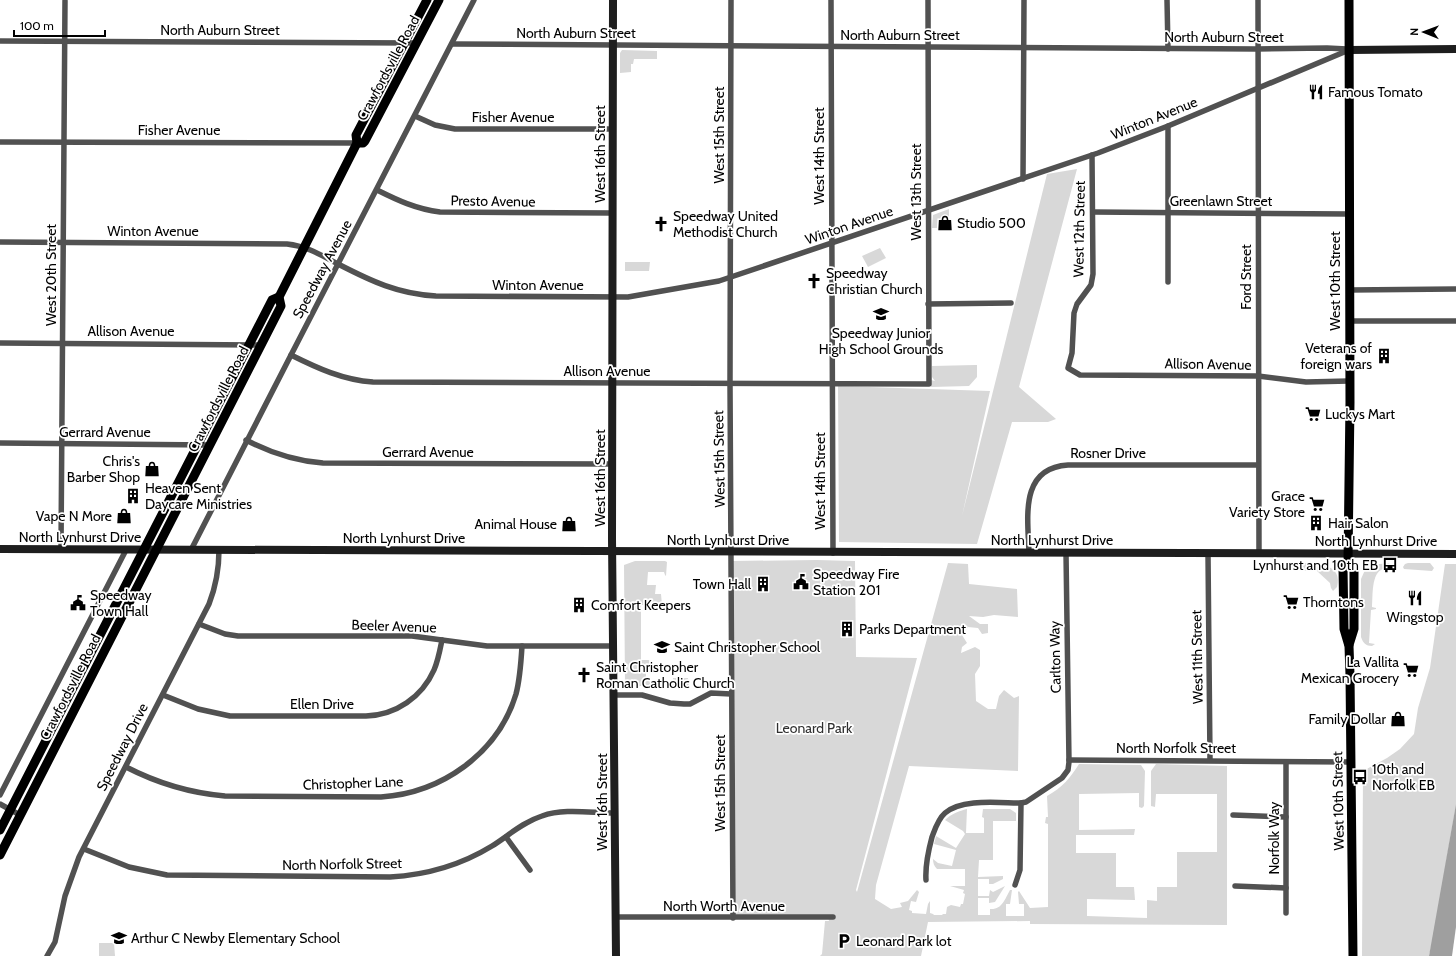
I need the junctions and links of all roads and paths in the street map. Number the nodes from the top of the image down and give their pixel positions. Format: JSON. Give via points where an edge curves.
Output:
{"nodes":[{"id":1,"x":427,"y":0,"type":"edge"},
{"id":2,"x":440,"y":0,"type":"edge"},
{"id":3,"x":474,"y":0,"type":"edge"},
{"id":4,"x":613,"y":0,"type":"edge"},
{"id":5,"x":731,"y":0,"type":"edge"},
{"id":6,"x":831,"y":0,"type":"edge"},
{"id":7,"x":928,"y":0,"type":"edge"},
{"id":8,"x":1024,"y":0,"type":"edge"},
{"id":9,"x":1168,"y":0,"type":"edge"},
{"id":10,"x":1258,"y":0,"type":"edge"},
{"id":11,"x":1349,"y":0,"type":"edge"},
{"id":12,"x":65,"y":1,"type":"edge"},
{"id":13,"x":0,"y":41,"type":"edge"},
{"id":14,"x":64,"y":41,"type":"junction"},
{"id":15,"x":417,"y":43,"type":"junction"},
{"id":16,"x":404,"y":44,"type":"junction"},
{"id":17,"x":452,"y":44,"type":"junction"},
{"id":18,"x":613,"y":45,"type":"junction"},
{"id":19,"x":731,"y":46,"type":"junction"},
{"id":20,"x":831,"y":46,"type":"junction"},
{"id":21,"x":928,"y":47,"type":"junction"},
{"id":22,"x":1024,"y":47,"type":"junction"},
{"id":23,"x":1168,"y":48,"type":"junction"},
{"id":24,"x":1258,"y":49,"type":"junction"},
{"id":25,"x":1456,"y":49,"type":"edge"},
{"id":26,"x":1349,"y":50,"type":"junction"},
{"id":27,"x":1257,"y":88,"type":"junction"},
{"id":28,"x":415,"y":116,"type":"junction"},
{"id":29,"x":1168,"y":126,"type":"junction"},
{"id":30,"x":613,"y":129,"type":"junction"},
{"id":31,"x":0,"y":142,"type":"edge"},
{"id":32,"x":64,"y":142,"type":"junction"},
{"id":33,"x":357,"y":143,"type":"junction"},
{"id":34,"x":1092,"y":155,"type":"junction"},
{"id":35,"x":1023,"y":179,"type":"junction"},
{"id":36,"x":377,"y":190,"type":"junction"},
{"id":37,"x":929,"y":211,"type":"junction"},
{"id":38,"x":1092,"y":212,"type":"junction"},
{"id":39,"x":1168,"y":213,"type":"junction"},
{"id":40,"x":1258,"y":213,"type":"junction"},
{"id":41,"x":613,"y":214,"type":"junction"},
{"id":42,"x":1349,"y":214,"type":"junction"},
{"id":43,"x":0,"y":242,"type":"edge"},
{"id":44,"x":63,"y":243,"type":"junction"},
{"id":45,"x":832,"y":244,"type":"junction"},
{"id":46,"x":305,"y":247,"type":"junction"},
{"id":47,"x":338,"y":264,"type":"junction"},
{"id":48,"x":730,"y":278,"type":"junction"},
{"id":49,"x":1168,"y":282,"type":"dead end"},
{"id":50,"x":1456,"y":289,"type":"edge"},
{"id":51,"x":1349,"y":290,"type":"junction"},
{"id":52,"x":279,"y":297,"type":"junction"},
{"id":53,"x":613,"y":298,"type":"junction"},
{"id":54,"x":1011,"y":303,"type":"dead end"},
{"id":55,"x":928,"y":304,"type":"junction"},
{"id":56,"x":1349,"y":321,"type":"junction"},
{"id":57,"x":1456,"y":321,"type":"edge"},
{"id":58,"x":0,"y":343,"type":"edge"},
{"id":59,"x":62,"y":343,"type":"junction"},
{"id":60,"x":249,"y":344,"type":"junction"},
{"id":61,"x":261,"y":344,"type":"junction"},
{"id":62,"x":290,"y":355,"type":"junction"},
{"id":63,"x":1068,"y":368,"type":"joint"},
{"id":64,"x":1258,"y":376,"type":"junction"},
{"id":65,"x":1349,"y":381,"type":"junction"},
{"id":66,"x":613,"y":383,"type":"junction"},
{"id":67,"x":730,"y":383,"type":"junction"},
{"id":68,"x":832,"y":384,"type":"junction"},
{"id":69,"x":929,"y":384,"type":"joint"},
{"id":70,"x":246,"y":440,"type":"junction"},
{"id":71,"x":0,"y":443,"type":"edge"},
{"id":72,"x":62,"y":444,"type":"junction"},
{"id":73,"x":198,"y":445,"type":"junction"},
{"id":74,"x":210,"y":445,"type":"junction"},
{"id":75,"x":613,"y":464,"type":"junction"},
{"id":76,"x":1258,"y":465,"type":"junction"},
{"id":77,"x":61,"y":549,"type":"junction"},
{"id":78,"x":0,"y":550,"type":"edge"},
{"id":79,"x":126,"y":550,"type":"junction"},
{"id":80,"x":144,"y":550,"type":"junction"},
{"id":81,"x":157,"y":550,"type":"junction"},
{"id":82,"x":191,"y":550,"type":"junction"},
{"id":83,"x":219,"y":550,"type":"junction"},
{"id":84,"x":613,"y":552,"type":"junction"},
{"id":85,"x":732,"y":552,"type":"junction"},
{"id":86,"x":832,"y":553,"type":"junction"},
{"id":87,"x":1029,"y":553,"type":"junction"},
{"id":88,"x":1066,"y":553,"type":"junction"},
{"id":89,"x":1208,"y":554,"type":"junction"},
{"id":90,"x":1259,"y":554,"type":"junction"},
{"id":91,"x":1456,"y":554,"type":"edge"},
{"id":92,"x":1348,"y":558,"type":"junction"},
{"id":93,"x":199,"y":624,"type":"junction"},
{"id":94,"x":442,"y":640,"type":"junction"},
{"id":95,"x":522,"y":646,"type":"junction"},
{"id":96,"x":613,"y":646,"type":"junction"},
{"id":97,"x":731,"y":694,"type":"junction"},
{"id":98,"x":163,"y":695,"type":"junction"},
{"id":99,"x":614,"y":695,"type":"junction"},
{"id":100,"x":1069,"y":760,"type":"junction"},
{"id":101,"x":1210,"y":760,"type":"junction"},
{"id":102,"x":1286,"y":762,"type":"junction"},
{"id":103,"x":1352,"y":762,"type":"junction"},
{"id":104,"x":126,"y":767,"type":"junction"},
{"id":105,"x":0,"y":796,"type":"edge"},
{"id":106,"x":1021,"y":803,"type":"junction"},
{"id":107,"x":0,"y":804,"type":"edge"},
{"id":108,"x":11,"y":809,"type":"junction"},
{"id":109,"x":615,"y":813,"type":"junction"},
{"id":110,"x":20,"y":815,"type":"junction"},
{"id":111,"x":1233,"y":815,"type":"dead end"},
{"id":112,"x":1286,"y":818,"type":"junction"},
{"id":113,"x":0,"y":830,"type":"edge"},
{"id":114,"x":506,"y":837,"type":"junction"},
{"id":115,"x":84,"y":849,"type":"junction"},
{"id":116,"x":0,"y":855,"type":"edge"},
{"id":117,"x":530,"y":870,"type":"dead end"},
{"id":118,"x":926,"y":880,"type":"dead end"},
{"id":119,"x":1015,"y":884,"type":"dead end"},
{"id":120,"x":1235,"y":886,"type":"dead end"},
{"id":121,"x":1286,"y":888,"type":"junction"},
{"id":122,"x":1286,"y":913,"type":"dead end"},
{"id":123,"x":833,"y":917,"type":"dead end"},
{"id":124,"x":615,"y":918,"type":"junction"},
{"id":125,"x":733,"y":918,"type":"junction"},
{"id":126,"x":47,"y":956,"type":"edge"},
{"id":127,"x":616,"y":956,"type":"edge"},
{"id":128,"x":1353,"y":956,"type":"edge"}],
"edges":[{"from":1,"to":16,"type":"main road","name":"Crawfordsville Road"},
{"from":2,"to":15,"type":"main road","name":"Crawfordsville Road"},
{"from":3,"to":17,"type":"street","name":"Speedway Avenue"},
{"from":4,"to":18,"type":"main road","name":"West 16th Street"},
{"from":5,"to":19,"type":"street","name":"West 15th Street"},
{"from":6,"to":20,"type":"street","name":"West 14th Street"},
{"from":7,"to":21,"type":"street","name":"West 13th Street"},
{"from":8,"to":22,"type":"street"},
{"from":9,"to":23,"type":"street"},
{"from":10,"to":24,"type":"street","name":"Ford Street"},
{"from":11,"to":26,"type":"main road","name":"West 10th Street"},
{"from":12,"to":14,"type":"street","name":"West 20th Street"},
{"from":13,"to":14,"type":"street","name":"North Auburn Street"},
{"from":14,"to":16,"type":"street","name":"North Auburn Street"},
{"from":14,"to":32,"type":"street","name":"West 20th Street"},
{"from":15,"to":16,"type":"street","name":"North Auburn Street"},
{"from":15,"to":33,"type":"main road","name":"Crawfordsville Road","via":[[366,141]]},
{"from":16,"to":33,"type":"main road","name":"Crawfordsville Road","via":[[356,135]]},
{"from":17,"to":18,"type":"street","name":"North Auburn Street"},
{"from":17,"to":28,"type":"street","name":"Speedway Avenue"},
{"from":18,"to":19,"type":"street","name":"North Auburn Street"},
{"from":18,"to":30,"type":"main road","name":"West 16th Street"},
{"from":19,"to":20,"type":"street","name":"North Auburn Street"},
{"from":19,"to":48,"type":"street","name":"West 15th Street"},
{"from":20,"to":21,"type":"street","name":"North Auburn Street"},
{"from":20,"to":45,"type":"street","name":"West 14th Street"},
{"from":21,"to":22,"type":"street","name":"North Auburn Street"},
{"from":21,"to":37,"type":"street","name":"West 13th Street"},
{"from":22,"to":23,"type":"street","name":"North Auburn Street"},
{"from":22,"to":35,"type":"street"},
{"from":23,"to":24,"type":"street","name":"North Auburn Street"},
{"from":24,"to":26,"type":"street","name":"North Auburn Street"},
{"from":24,"to":27,"type":"street","name":"Ford Street"},
{"from":25,"to":26,"type":"main road"},
{"from":26,"to":27,"type":"street","name":"Winton Avenue"},
{"from":26,"to":42,"type":"main road","name":"West 10th Street"},
{"from":27,"to":29,"type":"street","name":"Winton Avenue"},
{"from":27,"to":40,"type":"street","name":"Ford Street"},
{"from":28,"to":30,"type":"street","name":"Fisher Avenue","via":[[435,125],[455,129]]},
{"from":28,"to":36,"type":"street","name":"Speedway Avenue"},
{"from":29,"to":34,"type":"street","name":"Winton Avenue"},
{"from":29,"to":39,"type":"street"},
{"from":30,"to":41,"type":"main road","name":"West 16th Street"},
{"from":31,"to":32,"type":"street","name":"Fisher Avenue"},
{"from":32,"to":33,"type":"street","name":"Fisher Avenue"},
{"from":32,"to":44,"type":"street","name":"West 20th Street"},
{"from":33,"to":46,"type":"main road","name":"Crawfordsville Road"},
{"from":34,"to":35,"type":"street","name":"Winton Avenue"},
{"from":34,"to":38,"type":"street","name":"West 12th Street"},
{"from":35,"to":37,"type":"street","name":"Winton Avenue"},
{"from":36,"to":41,"type":"street","name":"Presto Avenue","via":[[415,207],[440,212]]},
{"from":36,"to":47,"type":"street","name":"Speedway Avenue"},
{"from":37,"to":45,"type":"street","name":"Winton Avenue"},
{"from":37,"to":55,"type":"street","name":"West 13th Street"},
{"from":38,"to":39,"type":"street","name":"Greenlawn Street"},
{"from":38,"to":63,"type":"street","name":"West 12th Street","via":[[1093,278],[1074,313],[1072,352]]},
{"from":39,"to":40,"type":"street","name":"Greenlawn Street"},
{"from":39,"to":49,"type":"street"},
{"from":40,"to":42,"type":"street","name":"Greenlawn Street"},
{"from":40,"to":64,"type":"street","name":"Ford Street"},
{"from":41,"to":53,"type":"main road","name":"West 16th Street"},
{"from":42,"to":51,"type":"main road","name":"West 10th Street"},
{"from":43,"to":44,"type":"street","name":"Winton Avenue"},
{"from":44,"to":46,"type":"street","name":"Winton Avenue","via":[[282,243]]},
{"from":44,"to":59,"type":"street","name":"West 20th Street"},
{"from":45,"to":48,"type":"street","name":"Winton Avenue"},
{"from":45,"to":68,"type":"street","name":"West 14th Street"},
{"from":46,"to":47,"type":"street","name":"Winton Avenue"},
{"from":46,"to":52,"type":"main road","name":"Crawfordsville Road"},
{"from":47,"to":53,"type":"street","name":"Winton Avenue","via":[[386,287],[421,295]]},
{"from":47,"to":62,"type":"street","name":"Speedway Avenue"},
{"from":48,"to":53,"type":"street","name":"Winton Avenue","via":[[631,297]]},
{"from":48,"to":67,"type":"street","name":"West 15th Street"},
{"from":50,"to":51,"type":"street"},
{"from":51,"to":56,"type":"main road","name":"West 10th Street"},
{"from":52,"to":60,"type":"main road","name":"Crawfordsville Road","via":[[272,300]]},
{"from":52,"to":61,"type":"main road","name":"Crawfordsville Road","via":[[281,306]]},
{"from":53,"to":66,"type":"main road","name":"West 16th Street"},
{"from":54,"to":55,"type":"street"},
{"from":55,"to":69,"type":"street","name":"West 13th Street"},
{"from":56,"to":57,"type":"street"},
{"from":56,"to":65,"type":"main road","name":"West 10th Street"},
{"from":58,"to":59,"type":"street","name":"Allison Avenue"},
{"from":59,"to":60,"type":"street","name":"Allison Avenue"},
{"from":59,"to":72,"type":"street","name":"West 20th Street"},
{"from":60,"to":61,"type":"street","name":"Allison Avenue"},
{"from":60,"to":73,"type":"main road","name":"Crawfordsville Road"},
{"from":61,"to":74,"type":"main road","name":"Crawfordsville Road"},
{"from":62,"to":66,"type":"street","name":"Allison Avenue","via":[[330,373],[367,381]]},
{"from":62,"to":70,"type":"street","name":"Speedway Avenue"},
{"from":63,"to":64,"type":"street","name":"Allison Avenue","via":[[1080,375]]},
{"from":64,"to":65,"type":"street","name":"Allison Avenue","via":[[1302,382]]},
{"from":64,"to":76,"type":"street","name":"Ford Street"},
{"from":65,"to":92,"type":"main road","name":"West 10th Street"},
{"from":66,"to":67,"type":"street","name":"Allison Avenue"},
{"from":66,"to":75,"type":"main road","name":"West 16th Street"},
{"from":67,"to":68,"type":"street","name":"Allison Avenue"},
{"from":67,"to":85,"type":"street","name":"West 15th Street"},
{"from":68,"to":69,"type":"street","name":"Allison Avenue"},
{"from":68,"to":86,"type":"street","name":"West 14th Street"},
{"from":70,"to":75,"type":"street","name":"Gerrard Avenue","via":[[284,456],[323,464]]},
{"from":70,"to":82,"type":"street","name":"Speedway Avenue"},
{"from":71,"to":72,"type":"street","name":"Gerrard Avenue"},
{"from":72,"to":73,"type":"street","name":"Gerrard Avenue"},
{"from":72,"to":77,"type":"street","name":"West 20th Street"},
{"from":73,"to":74,"type":"street","name":"Gerrard Avenue"},
{"from":73,"to":80,"type":"main road","name":"Crawfordsville Road"},
{"from":74,"to":81,"type":"main road","name":"Crawfordsville Road"},
{"from":75,"to":84,"type":"main road","name":"West 16th Street"},
{"from":76,"to":87,"type":"street","name":"Rosner Drive","via":[[1054,467],[1038,479],[1029,496]]},
{"from":76,"to":90,"type":"street","name":"Ford Street"},
{"from":77,"to":78,"type":"main road","name":"North Lynhurst Drive"},
{"from":77,"to":79,"type":"main road","name":"North Lynhurst Drive"},
{"from":79,"to":80,"type":"main road","name":"North Lynhurst Drive"},
{"from":79,"to":105,"type":"street","name":"Crawfordsville Road"},
{"from":80,"to":81,"type":"main road","name":"North Lynhurst Drive"},
{"from":80,"to":108,"type":"main road","name":"Crawfordsville Road"},
{"from":81,"to":82,"type":"main road","name":"North Lynhurst Drive"},
{"from":81,"to":110,"type":"main road","name":"Crawfordsville Road"},
{"from":82,"to":83,"type":"main road","name":"North Lynhurst Drive"},
{"from":83,"to":84,"type":"main road","name":"North Lynhurst Drive"},
{"from":83,"to":93,"type":"street","name":"Speedway Drive","via":[[216,585],[210,604]]},
{"from":84,"to":85,"type":"main road","name":"North Lynhurst Drive"},
{"from":84,"to":96,"type":"main road","name":"West 16th Street"},
{"from":85,"to":86,"type":"main road","name":"North Lynhurst Drive"},
{"from":85,"to":97,"type":"street","name":"West 15th Street"},
{"from":86,"to":87,"type":"main road","name":"North Lynhurst Drive"},
{"from":87,"to":88,"type":"main road","name":"North Lynhurst Drive"},
{"from":88,"to":89,"type":"main road","name":"North Lynhurst Drive"},
{"from":88,"to":100,"type":"street","name":"Carlton Way"},
{"from":89,"to":90,"type":"main road","name":"North Lynhurst Drive"},
{"from":89,"to":101,"type":"street","name":"West 11th Street"},
{"from":90,"to":92,"type":"main road","name":"North Lynhurst Drive"},
{"from":91,"to":92,"type":"main road","name":"North Lynhurst Drive"},
{"from":92,"to":103,"type":"main road","name":"West 10th Street","via":[[1354,567],[1354,629],[1349,646]]},
{"from":93,"to":94,"type":"street","name":"Beeler Avenue","via":[[238,636],[412,636]]},
{"from":93,"to":98,"type":"street","name":"Speedway Drive"},
{"from":94,"to":95,"type":"street","name":"Beeler Avenue","via":[[479,645]]},
{"from":94,"to":98,"type":"street","name":"Ellen Drive","via":[[435,667],[426,685],[405,704],[382,714],[230,716],[201,710]]},
{"from":95,"to":96,"type":"street","name":"Beeler Avenue"},
{"from":95,"to":104,"type":"street","name":"Christopher Lane","via":[[516,694],[505,720],[494,737],[482,752],[460,770],[438,783],[417,791],[381,797],[217,796],[167,785]]},
{"from":96,"to":99,"type":"main road","name":"West 16th Street"},
{"from":97,"to":99,"type":"street","via":[[711,693],[690,704],[670,703],[642,696]]},
{"from":97,"to":125,"type":"street","name":"West 15th Street"},
{"from":98,"to":104,"type":"street","name":"Speedway Drive"},
{"from":99,"to":109,"type":"main road","name":"West 16th Street"},
{"from":100,"to":101,"type":"street","name":"North Norfolk Street"},
{"from":100,"to":106,"type":"street","via":[[1068,770],[1062,778]]},
{"from":101,"to":102,"type":"street","name":"North Norfolk Street"},
{"from":102,"to":103,"type":"street","name":"North Norfolk Street"},
{"from":102,"to":112,"type":"street","name":"Norfolk Way"},
{"from":103,"to":128,"type":"main road","name":"West 10th Street"},
{"from":104,"to":115,"type":"street","name":"Speedway Drive"},
{"from":106,"to":118,"type":"street","via":[[973,803],[961,805],[946,813],[937,824],[927,853]]},
{"from":106,"to":119,"type":"street","via":[[1020,870]]},
{"from":107,"to":108,"type":"street"},
{"from":108,"to":110,"type":"street"},
{"from":108,"to":113,"type":"main road","name":"Crawfordsville Road"},
{"from":109,"to":114,"type":"street","name":"North Norfolk Street","via":[[546,814]]},
{"from":109,"to":124,"type":"main road","name":"West 16th Street"},
{"from":110,"to":116,"type":"main road","name":"Crawfordsville Road"},
{"from":111,"to":112,"type":"street"},
{"from":112,"to":121,"type":"street","name":"Norfolk Way"},
{"from":114,"to":115,"type":"street","name":"North Norfolk Street","via":[[476,855],[448,866],[421,873],[384,877],[167,875],[129,867]]},
{"from":114,"to":117,"type":"street"},
{"from":115,"to":126,"type":"street","name":"Speedway Drive","via":[[69,883],[55,942]]},
{"from":120,"to":121,"type":"street"},
{"from":121,"to":122,"type":"street","name":"Norfolk Way"},
{"from":123,"to":125,"type":"street","name":"North Worth Avenue"},
{"from":124,"to":125,"type":"street","name":"North Worth Avenue"},
{"from":124,"to":127,"type":"main road","name":"West 16th Street"}]}
